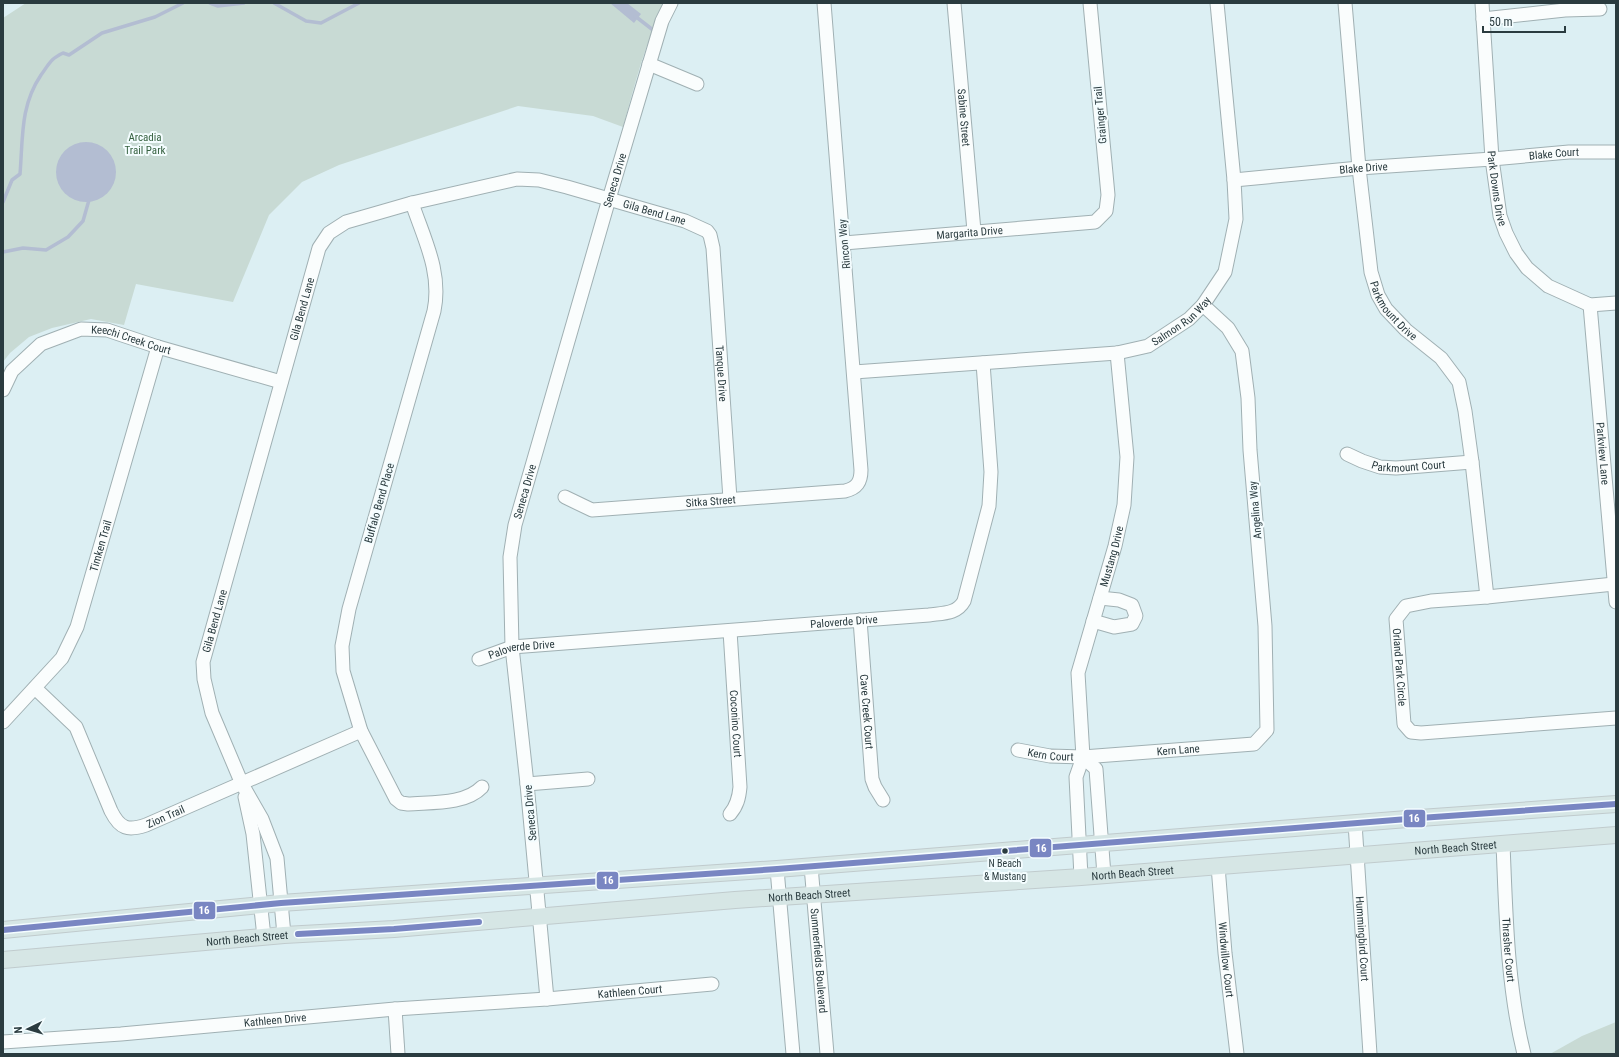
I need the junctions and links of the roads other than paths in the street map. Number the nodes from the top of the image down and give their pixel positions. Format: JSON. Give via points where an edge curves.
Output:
{"nodes":[{"id":1,"x":671,"y":3,"type":"edge"},
{"id":2,"x":824,"y":3,"type":"edge"},
{"id":3,"x":954,"y":3,"type":"edge"},
{"id":4,"x":1090,"y":3,"type":"edge"},
{"id":5,"x":1217,"y":3,"type":"edge"},
{"id":6,"x":1345,"y":3,"type":"edge"},
{"id":7,"x":1482,"y":3,"type":"edge"},
{"id":8,"x":1600,"y":9,"type":"dead end"},
{"id":9,"x":1483,"y":19,"type":"junction"},
{"id":10,"x":649,"y":64,"type":"junction"},
{"id":11,"x":697,"y":84,"type":"dead end"},
{"id":12,"x":1616,"y":152,"type":"edge"},
{"id":13,"x":1492,"y":159,"type":"junction"},
{"id":14,"x":1359,"y":168,"type":"junction"},
{"id":15,"x":1234,"y":180,"type":"junction"},
{"id":16,"x":609,"y":199,"type":"junction"},
{"id":17,"x":412,"y":203,"type":"junction"},
{"id":18,"x":1096,"y":222,"type":"joint"},
{"id":19,"x":974,"y":231,"type":"junction"},
{"id":20,"x":844,"y":243,"type":"junction"},
{"id":21,"x":713,"y":248,"type":"joint"},
{"id":22,"x":1616,"y":303,"type":"edge"},
{"id":23,"x":1203,"y":305,"type":"junction"},
{"id":24,"x":1590,"y":305,"type":"junction"},
{"id":25,"x":158,"y":347,"type":"junction"},
{"id":26,"x":1117,"y":353,"type":"junction"},
{"id":27,"x":983,"y":363,"type":"junction"},
{"id":28,"x":854,"y":372,"type":"junction"},
{"id":29,"x":281,"y":382,"type":"junction"},
{"id":30,"x":3,"y":390,"type":"edge"},
{"id":31,"x":1347,"y":454,"type":"dead end"},
{"id":32,"x":1472,"y":462,"type":"junction"},
{"id":33,"x":858,"y":485,"type":"joint"},
{"id":34,"x":565,"y":497,"type":"dead end"},
{"id":35,"x":730,"y":499,"type":"junction"},
{"id":36,"x":1614,"y":584,"type":"junction"},
{"id":37,"x":1487,"y":597,"type":"junction"},
{"id":38,"x":1100,"y":598,"type":"junction"},
{"id":39,"x":1616,"y":602,"type":"edge"},
{"id":40,"x":860,"y":620,"type":"junction"},
{"id":41,"x":1093,"y":621,"type":"junction"},
{"id":42,"x":730,"y":631,"type":"junction"},
{"id":43,"x":512,"y":647,"type":"junction"},
{"id":44,"x":479,"y":659,"type":"dead end"},
{"id":45,"x":35,"y":688,"type":"junction"},
{"id":46,"x":1616,"y":718,"type":"edge"},
{"id":47,"x":3,"y":722,"type":"edge"},
{"id":48,"x":1267,"y":730,"type":"joint"},
{"id":49,"x":361,"y":731,"type":"junction"},
{"id":50,"x":1018,"y":750,"type":"dead end"},
{"id":51,"x":1083,"y":757,"type":"junction"},
{"id":52,"x":588,"y":779,"type":"dead end"},
{"id":53,"x":242,"y":784,"type":"junction"},
{"id":54,"x":527,"y":784,"type":"junction"},
{"id":55,"x":482,"y":787,"type":"dead end"},
{"id":56,"x":883,"y":800,"type":"dead end"},
{"id":57,"x":1616,"y":804,"type":"edge"},
{"id":58,"x":730,"y":814,"type":"dead end"},
{"id":59,"x":1355,"y":823,"type":"junction"},
{"id":60,"x":1616,"y":835,"type":"edge"},
{"id":61,"x":1102,"y":843,"type":"junction"},
{"id":62,"x":1503,"y":844,"type":"junction"},
{"id":63,"x":1078,"y":845,"type":"junction"},
{"id":64,"x":1357,"y":855,"type":"junction"},
{"id":65,"x":811,"y":866,"type":"junction"},
{"id":66,"x":1218,"y":866,"type":"junction"},
{"id":67,"x":777,"y":869,"type":"junction"},
{"id":68,"x":1104,"y":875,"type":"junction"},
{"id":69,"x":1081,"y":876,"type":"junction"},
{"id":70,"x":536,"y":886,"type":"junction"},
{"id":71,"x":814,"y":895,"type":"junction"},
{"id":72,"x":780,"y":897,"type":"junction"},
{"id":73,"x":281,"y":903,"type":"junction"},
{"id":74,"x":262,"y":906,"type":"junction"},
{"id":75,"x":539,"y":916,"type":"junction"},
{"id":76,"x":3,"y":930,"type":"edge"},
{"id":77,"x":284,"y":935,"type":"junction"},
{"id":78,"x":264,"y":937,"type":"junction"},
{"id":79,"x":3,"y":960,"type":"edge"},
{"id":80,"x":712,"y":984,"type":"dead end"},
{"id":81,"x":547,"y":999,"type":"junction"},
{"id":82,"x":395,"y":1009,"type":"junction"},
{"id":83,"x":3,"y":1042,"type":"edge"},
{"id":84,"x":398,"y":1054,"type":"edge"},
{"id":85,"x":793,"y":1054,"type":"edge"},
{"id":86,"x":828,"y":1054,"type":"edge"},
{"id":87,"x":1237,"y":1054,"type":"edge"},
{"id":88,"x":1370,"y":1054,"type":"edge"},
{"id":89,"x":1524,"y":1054,"type":"edge"}],
"edges":[{"from":1,"to":10,"type":"street","name":"Seneca Drive","via":[[662,21]]},
{"from":2,"to":20,"type":"street","name":"Rincon Way"},
{"from":3,"to":19,"type":"street","name":"Sabine Street"},
{"from":4,"to":18,"type":"street","name":"Grainger Trail","via":[[1108,195],[1106,210]]},
{"from":5,"to":15,"type":"street","name":"Salmon Run Way"},
{"from":6,"to":14,"type":"street","name":"Parkmount Drive"},
{"from":7,"to":9,"type":"street","name":"Park Downs Drive"},
{"from":8,"to":9,"type":"street"},
{"from":9,"to":13,"type":"street","name":"Park Downs Drive"},
{"from":10,"to":11,"type":"street"},
{"from":10,"to":16,"type":"street","name":"Seneca Drive"},
{"from":12,"to":13,"type":"street","name":"Blake Court","via":[[1569,152]]},
{"from":13,"to":14,"type":"street","name":"Blake Drive"},
{"from":13,"to":24,"type":"street","name":"Park Downs Drive","via":[[1500,216],[1516,253],[1527,268],[1548,286]]},
{"from":14,"to":15,"type":"street","name":"Blake Drive"},
{"from":14,"to":32,"type":"street","name":"Parkmount Drive","via":[[1371,272],[1378,295],[1386,309],[1406,330],[1441,358],[1459,382],[1466,411]]},
{"from":15,"to":23,"type":"street","name":"Salmon Run Way","via":[[1236,219],[1225,272]]},
{"from":16,"to":17,"type":"street","name":"Gila Bend Lane","via":[[539,180],[517,179]]},
{"from":16,"to":21,"type":"street","name":"Gila Bend Lane","via":[[701,228],[710,236]]},
{"from":16,"to":43,"type":"street","name":"Seneca Drive","via":[[515,525],[510,557]]},
{"from":17,"to":29,"type":"street","name":"Gila Bend Lane","via":[[346,222],[329,233],[320,248]]},
{"from":17,"to":49,"type":"street","name":"Buffalo Bend Place","via":[[435,268],[437,299],[344,630],[343,671]]},
{"from":18,"to":19,"type":"street","name":"Margarita Drive"},
{"from":19,"to":20,"type":"street","name":"Margarita Drive"},
{"from":20,"to":28,"type":"street","name":"Rincon Way"},
{"from":21,"to":35,"type":"street","name":"Tanque Drive"},
{"from":22,"to":24,"type":"street","name":"Park Downs Drive"},
{"from":23,"to":26,"type":"street","name":"Salmon Run Way","via":[[1189,319],[1148,346]]},
{"from":23,"to":48,"type":"street","name":"Angelina Way","via":[[1228,328],[1242,351],[1248,398],[1265,626]]},
{"from":24,"to":36,"type":"street","name":"Parkview Lane"},
{"from":25,"to":29,"type":"street","name":"Keechi Creek Court"},
{"from":25,"to":30,"type":"street","name":"Keechi Creek Court","via":[[107,330],[81,329],[41,344],[12,370]]},
{"from":25,"to":45,"type":"street","name":"Timken Trail","via":[[77,627],[62,658]]},
{"from":26,"to":27,"type":"street","name":"Salmon Run Way"},
{"from":26,"to":38,"type":"street","name":"Mustang Drive","via":[[1127,457],[1124,498],[1115,546]]},
{"from":27,"to":28,"type":"street","name":"Salmon Run Way"},
{"from":27,"to":40,"type":"street","name":"Paloverde Drive","via":[[991,472],[989,506],[964,601],[953,612]]},
{"from":28,"to":33,"type":"street","name":"Rincon Way","via":[[861,470]]},
{"from":29,"to":53,"type":"street","name":"Gila Bend Lane","via":[[203,662],[212,713]]},
{"from":31,"to":32,"type":"street","name":"Parkmount Court","via":[[1380,467]]},
{"from":32,"to":37,"type":"street","name":"Parkmount Drive"},
{"from":33,"to":35,"type":"street","name":"Sitka Street","via":[[845,490]]},
{"from":34,"to":35,"type":"street","name":"Sitka Street","via":[[592,510]]},
{"from":36,"to":37,"type":"street","name":"Orland Park Circle"},
{"from":36,"to":39,"type":"street","name":"Parkview Lane"},
{"from":37,"to":46,"type":"street","name":"Orland Park Circle","via":[[1431,600],[1406,606],[1396,619],[1404,724],[1411,732]]},
{"from":38,"to":41,"type":"street","name":"Mustang Drive"},
{"from":38,"to":41,"type":"street","via":[[1119,600],[1132,605],[1136,616],[1132,624],[1114,627]]},
{"from":40,"to":42,"type":"street","name":"Paloverde Drive"},
{"from":40,"to":56,"type":"street","name":"Cave Creek Court","via":[[872,779]]},
{"from":41,"to":51,"type":"street","name":"Mustang Drive","via":[[1078,674]]},
{"from":42,"to":43,"type":"street","name":"Paloverde Drive"},
{"from":42,"to":58,"type":"street","name":"Coconino Court","via":[[740,787],[735,809]]},
{"from":43,"to":44,"type":"street","name":"Paloverde Drive"},
{"from":43,"to":54,"type":"street","name":"Seneca Drive"},
{"from":45,"to":47,"type":"street","name":"Timken Trail"},
{"from":45,"to":53,"type":"street","name":"Zion Trail","via":[[76,727],[116,822],[126,828],[146,826]]},
{"from":48,"to":51,"type":"street","name":"Kern Lane","via":[[1254,744]]},
{"from":49,"to":53,"type":"street","name":"Zion Trail"},
{"from":49,"to":55,"type":"street","name":"Buffalo Bend Place","via":[[396,799],[401,803],[457,800],[472,795]]},
{"from":50,"to":51,"type":"street","name":"Kern Court","via":[[1050,756]]},
{"from":51,"to":61,"type":"street","via":[[1096,769]]},
{"from":51,"to":63,"type":"street","name":"Mustang Drive","via":[[1076,777]]},
{"from":52,"to":54,"type":"street"},
{"from":53,"to":73,"type":"street","name":"Gila Bend Lane","via":[[262,819],[277,858]]},
{"from":53,"to":74,"type":"street","name":"Gila Bend Lane","via":[[253,834]]},
{"from":54,"to":70,"type":"street","name":"Seneca Drive"},
{"from":57,"to":59,"type":"main road"},
{"from":59,"to":61,"type":"main road"},
{"from":59,"to":64,"type":"street","name":"Hummingbird Court"},
{"from":60,"to":62,"type":"main road","name":"North Beach Street"},
{"from":61,"to":63,"type":"main road"},
{"from":61,"to":68,"type":"street"},
{"from":62,"to":64,"type":"main road","name":"North Beach Street"},
{"from":62,"to":89,"type":"street","name":"Thrasher Court","via":[[1507,938],[1513,1000]]},
{"from":63,"to":65,"type":"main road"},
{"from":63,"to":69,"type":"street","name":"Mustang Drive"},
{"from":64,"to":66,"type":"main road","name":"North Beach Street"},
{"from":64,"to":88,"type":"street","name":"Hummingbird Court"},
{"from":65,"to":67,"type":"main road"},
{"from":65,"to":71,"type":"street","name":"Summerfields Boulevard"},
{"from":66,"to":68,"type":"main road","name":"North Beach Street"},
{"from":66,"to":87,"type":"street","name":"Windwillow Court"},
{"from":67,"to":70,"type":"main road"},
{"from":67,"to":72,"type":"street"},
{"from":68,"to":69,"type":"main road","name":"North Beach Street"},
{"from":69,"to":71,"type":"main road","name":"North Beach Street"},
{"from":70,"to":73,"type":"main road"},
{"from":70,"to":75,"type":"street","name":"Seneca Drive"},
{"from":71,"to":72,"type":"main road","name":"North Beach Street"},
{"from":71,"to":86,"type":"street","name":"Summerfields Boulevard"},
{"from":72,"to":75,"type":"main road","name":"North Beach Street"},
{"from":72,"to":85,"type":"street"},
{"from":73,"to":74,"type":"main road"},
{"from":73,"to":77,"type":"street","name":"Gila Bend Lane"},
{"from":74,"to":76,"type":"main road"},
{"from":74,"to":78,"type":"street","name":"Gila Bend Lane"},
{"from":75,"to":77,"type":"main road","name":"North Beach Street","via":[[394,929]]},
{"from":75,"to":81,"type":"street","name":"Seneca Drive"},
{"from":77,"to":78,"type":"main road","name":"North Beach Street"},
{"from":78,"to":79,"type":"main road","name":"North Beach Street"},
{"from":80,"to":81,"type":"street","name":"Kathleen Court"},
{"from":81,"to":82,"type":"street","name":"Kathleen Drive"},
{"from":82,"to":83,"type":"street","name":"Kathleen Drive"},
{"from":82,"to":84,"type":"street"}]}
